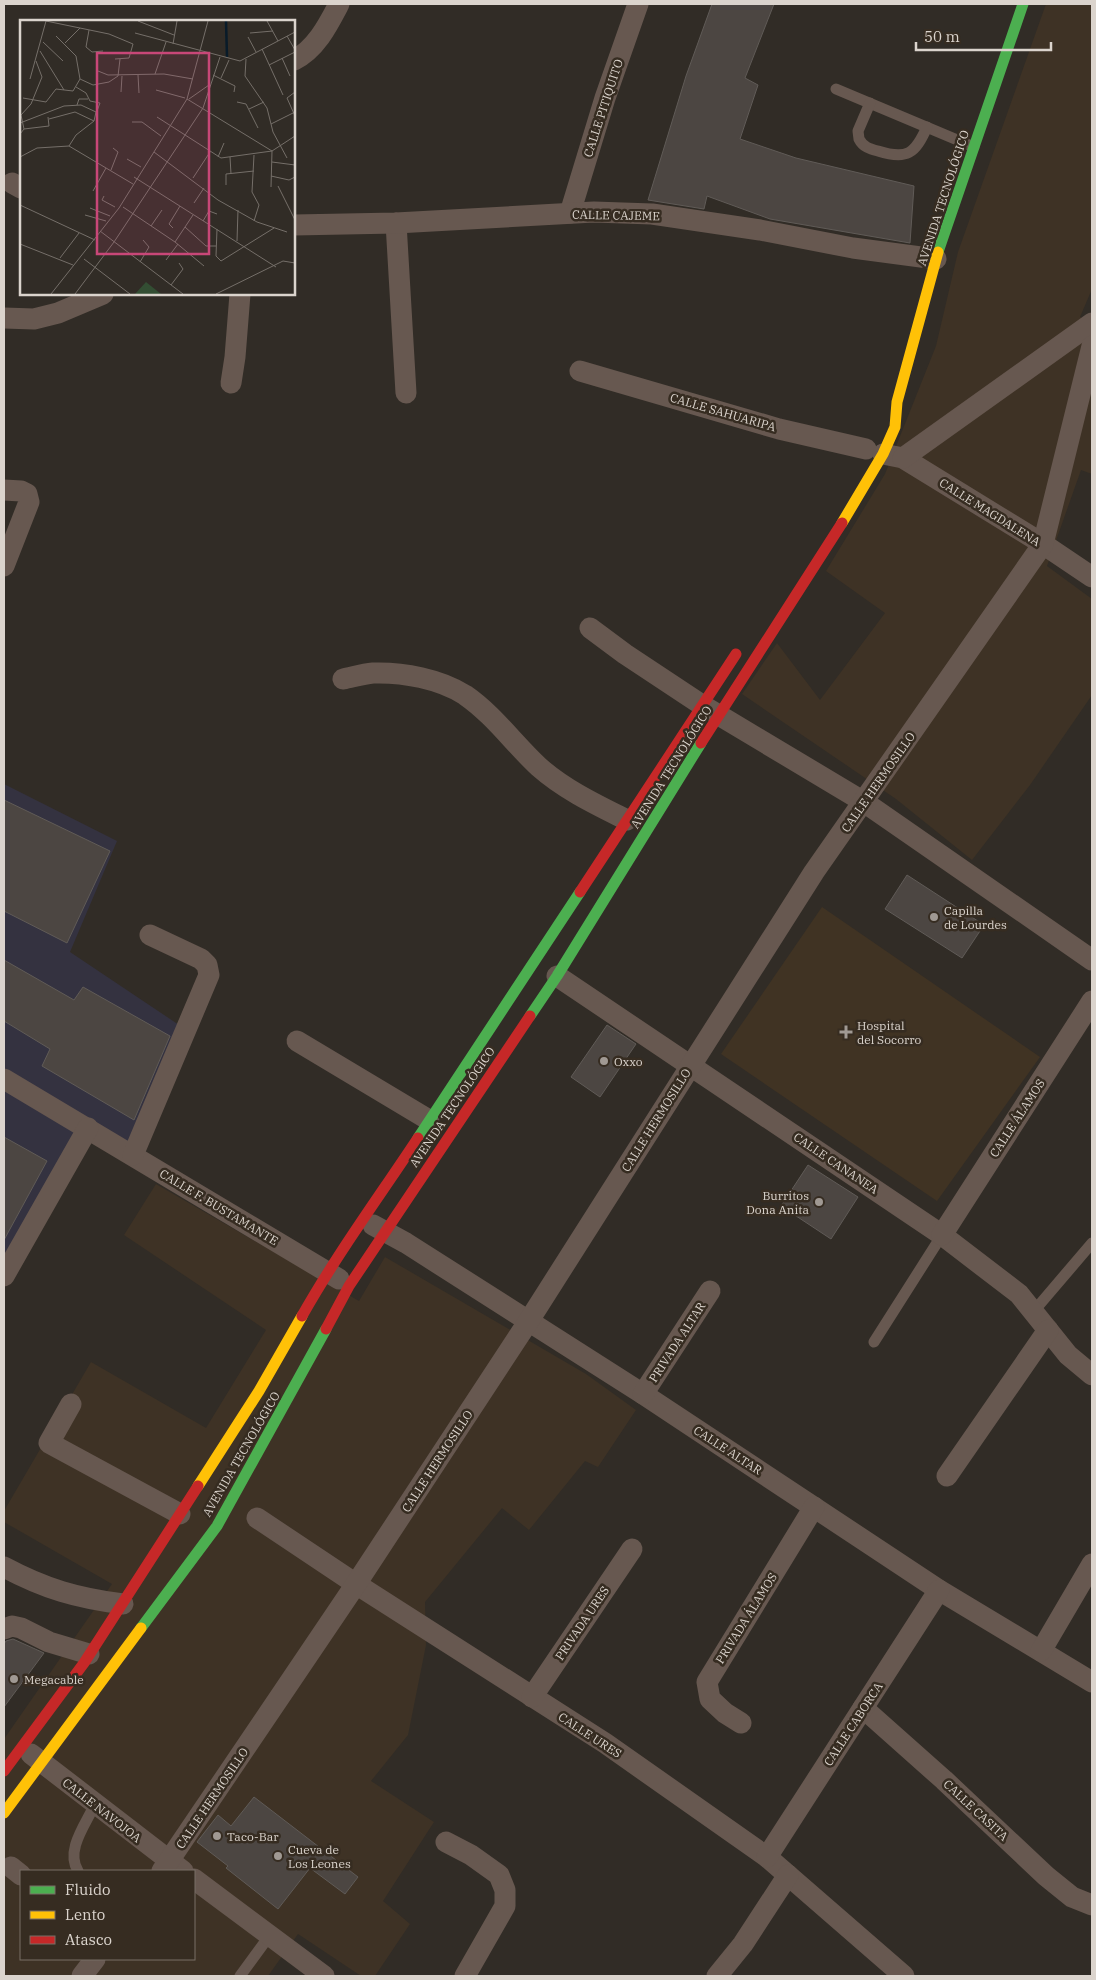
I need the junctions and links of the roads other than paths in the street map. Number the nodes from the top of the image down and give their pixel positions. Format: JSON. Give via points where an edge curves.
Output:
{"nodes":[{"id":1,"x":339,"y":4,"type":"edge"},
{"id":2,"x":638,"y":4,"type":"edge"},
{"id":3,"x":1023,"y":4,"type":"edge"},
{"id":4,"x":295,"y":59,"type":"edge"},
{"id":5,"x":836,"y":88,"type":"dead end"},
{"id":6,"x":870,"y":103,"type":"junction"},
{"id":7,"x":927,"y":127,"type":"junction"},
{"id":8,"x":974,"y":148,"type":"junction"},
{"id":9,"x":570,"y":213,"type":"junction"},
{"id":10,"x":396,"y":224,"type":"junction"},
{"id":11,"x":295,"y":225,"type":"edge"},
{"id":12,"x":936,"y":259,"type":"junction"},
{"id":13,"x":101,"y":295,"type":"edge"},
{"id":14,"x":240,"y":295,"type":"edge"},
{"id":15,"x":4,"y":318,"type":"edge"},
{"id":16,"x":1092,"y":323,"type":"edge"},
{"id":17,"x":1092,"y":346,"type":"edge"},
{"id":18,"x":580,"y":371,"type":"dead end"},
{"id":19,"x":230,"y":383,"type":"dead end"},
{"id":20,"x":406,"y":393,"type":"dead end"},
{"id":21,"x":897,"y":402,"type":"junction"},
{"id":22,"x":882,"y":426,"type":"dead end"},
{"id":23,"x":875,"y":457,"type":"junction"},
{"id":24,"x":4,"y":490,"type":"edge"},
{"id":25,"x":1043,"y":544,"type":"junction"},
{"id":26,"x":4,"y":566,"type":"edge"},
{"id":27,"x":1092,"y":577,"type":"edge"},
{"id":28,"x":590,"y":628,"type":"dead end"},
{"id":29,"x":740,"y":648,"type":"dead end"},
{"id":30,"x":343,"y":679,"type":"dead end"},
{"id":31,"x":710,"y":710,"type":"junction"},
{"id":32,"x":864,"y":802,"type":"junction"},
{"id":33,"x":627,"y":820,"type":"junction"},
{"id":34,"x":150,"y":935,"type":"dead end"},
{"id":35,"x":1092,"y":960,"type":"edge"},
{"id":36,"x":557,"y":976,"type":"junction"},
{"id":37,"x":1092,"y":1001,"type":"edge"},
{"id":38,"x":297,"y":1041,"type":"dead end"},
{"id":39,"x":691,"y":1065,"type":"junction"},
{"id":40,"x":4,"y":1079,"type":"edge"},
{"id":41,"x":429,"y":1120,"type":"junction"},
{"id":42,"x":88,"y":1128,"type":"junction"},
{"id":43,"x":133,"y":1155,"type":"junction"},
{"id":44,"x":364,"y":1219,"type":"junction"},
{"id":45,"x":385,"y":1232,"type":"junction"},
{"id":46,"x":942,"y":1235,"type":"junction"},
{"id":47,"x":1092,"y":1243,"type":"edge"},
{"id":48,"x":327,"y":1271,"type":"junction"},
{"id":49,"x":4,"y":1276,"type":"edge"},
{"id":50,"x":350,"y":1286,"type":"junction"},
{"id":51,"x":710,"y":1291,"type":"dead end"},
{"id":52,"x":1034,"y":1311,"type":"junction"},
{"id":53,"x":528,"y":1322,"type":"junction"},
{"id":54,"x":1048,"y":1330,"type":"junction"},
{"id":55,"x":874,"y":1342,"type":"dead end"},
{"id":56,"x":1092,"y":1375,"type":"edge"},
{"id":57,"x":643,"y":1394,"type":"junction"},
{"id":58,"x":70,"y":1404,"type":"dead end"},
{"id":59,"x":947,"y":1476,"type":"dead end"},
{"id":60,"x":814,"y":1507,"type":"junction"},
{"id":61,"x":180,"y":1514,"type":"junction"},
{"id":62,"x":257,"y":1518,"type":"dead end"},
{"id":63,"x":632,"y":1549,"type":"dead end"},
{"id":64,"x":1092,"y":1564,"type":"edge"},
{"id":65,"x":4,"y":1568,"type":"edge"},
{"id":66,"x":356,"y":1584,"type":"junction"},
{"id":67,"x":939,"y":1590,"type":"junction"},
{"id":68,"x":123,"y":1604,"type":"junction"},
{"id":69,"x":4,"y":1629,"type":"edge"},
{"id":70,"x":1041,"y":1651,"type":"junction"},
{"id":71,"x":89,"y":1654,"type":"junction"},
{"id":72,"x":1092,"y":1682,"type":"edge"},
{"id":73,"x":532,"y":1697,"type":"junction"},
{"id":74,"x":863,"y":1708,"type":"junction"},
{"id":75,"x":741,"y":1723,"type":"dead end"},
{"id":76,"x":22,"y":1748,"type":"junction"},
{"id":77,"x":42,"y":1763,"type":"junction"},
{"id":78,"x":4,"y":1771,"type":"edge"},
{"id":79,"x":95,"y":1804,"type":"junction"},
{"id":80,"x":4,"y":1813,"type":"edge"},
{"id":81,"x":446,"y":1842,"type":"dead end"},
{"id":82,"x":767,"y":1857,"type":"junction"},
{"id":83,"x":171,"y":1868,"type":"edge"},
{"id":84,"x":77,"y":1870,"type":"edge"},
{"id":85,"x":788,"y":1875,"type":"junction"},
{"id":86,"x":195,"y":1880,"type":"edge"},
{"id":87,"x":1092,"y":1905,"type":"edge"},
{"id":88,"x":270,"y":1935,"type":"junction"},
{"id":89,"x":94,"y":1960,"type":"edge"},
{"id":90,"x":82,"y":1976,"type":"edge"},
{"id":91,"x":240,"y":1976,"type":"edge"},
{"id":92,"x":324,"y":1976,"type":"edge"},
{"id":93,"x":465,"y":1976,"type":"edge"},
{"id":94,"x":718,"y":1976,"type":"edge"},
{"id":95,"x":904,"y":1976,"type":"edge"}],
"edges":[{"from":1,"to":4,"type":"street","via":[[326,29],[309,50]]},
{"from":2,"to":9,"type":"street","name":"CALLE PITIQUITO"},
{"from":3,"to":8,"type":"main road","name":"AVENIDA TECNOLÓGICO"},
{"from":5,"to":6,"type":"lane"},
{"from":6,"to":7,"type":"lane"},
{"from":6,"to":7,"type":"lane","via":[[858,131],[858,139],[866,147],[890,155],[904,155],[915,147]]},
{"from":7,"to":8,"type":"lane"},
{"from":8,"to":12,"type":"main road","name":"AVENIDA TECNOLÓGICO"},
{"from":9,"to":10,"type":"street","name":"CALLE CAJEME"},
{"from":9,"to":12,"type":"street","name":"CALLE CAJEME","via":[[652,214]]},
{"from":10,"to":11,"type":"street","name":"CALLE CAJEME"},
{"from":10,"to":20,"type":"street"},
{"from":12,"to":21,"type":"main road","name":"AVENIDA TECNOLÓGICO"},
{"from":13,"to":15,"type":"street","via":[[34,319]]},
{"from":14,"to":19,"type":"street"},
{"from":16,"to":23,"type":"street"},
{"from":17,"to":25,"type":"street","name":"CALLE HERMOSILLO"},
{"from":18,"to":23,"type":"street","name":"CALLE SAHUARIPA"},
{"from":21,"to":22,"type":"main road","name":"AVENIDA TECNOLÓGICO"},
{"from":21,"to":23,"type":"main road","name":"AVENIDA TECNOLÓGICO","via":[[895,427]]},
{"from":23,"to":25,"type":"street","name":"CALLE MAGDALENA"},
{"from":23,"to":31,"type":"main road","name":"AVENIDA TECNOLÓGICO","via":[[770,627]]},
{"from":24,"to":26,"type":"street","via":[[21,491],[27,494],[29,502]]},
{"from":25,"to":27,"type":"street","name":"CALLE MAGDALENA"},
{"from":25,"to":32,"type":"street","name":"CALLE HERMOSILLO"},
{"from":28,"to":31,"type":"street"},
{"from":29,"to":31,"type":"main road","name":"AVENIDA TECNOLÓGICO"},
{"from":30,"to":33,"type":"street","via":[[373,673],[441,683],[465,695],[540,767],[578,795]]},
{"from":31,"to":32,"type":"street"},
{"from":31,"to":33,"type":"main road","name":"AVENIDA TECNOLÓGICO"},
{"from":31,"to":36,"type":"main road","name":"AVENIDA TECNOLÓGICO"},
{"from":32,"to":35,"type":"street"},
{"from":32,"to":39,"type":"street","name":"CALLE HERMOSILLO","via":[[814,872]]},
{"from":33,"to":41,"type":"main road","name":"AVENIDA TECNOLÓGICO"},
{"from":34,"to":43,"type":"street","via":[[201,959],[207,965],[209,975]]},
{"from":36,"to":39,"type":"street","name":"CALLE CANANEA"},
{"from":36,"to":45,"type":"main road","name":"AVENIDA TECNOLÓGICO"},
{"from":37,"to":46,"type":"street","name":"CALLE ÁLAMOS"},
{"from":38,"to":41,"type":"street"},
{"from":39,"to":46,"type":"street","name":"CALLE CANANEA"},
{"from":39,"to":53,"type":"street","name":"CALLE HERMOSILLO"},
{"from":40,"to":42,"type":"street","name":"CALLE F. BUSTAMANTE"},
{"from":41,"to":44,"type":"main road","name":"AVENIDA TECNOLÓGICO"},
{"from":42,"to":43,"type":"street","name":"CALLE F. BUSTAMANTE"},
{"from":42,"to":49,"type":"street"},
{"from":43,"to":48,"type":"street","name":"CALLE F. BUSTAMANTE"},
{"from":44,"to":45,"type":"street","name":"CALLE ALTAR"},
{"from":44,"to":48,"type":"main road","name":"AVENIDA TECNOLÓGICO"},
{"from":45,"to":50,"type":"main road","name":"AVENIDA TECNOLÓGICO"},
{"from":45,"to":53,"type":"street","name":"CALLE ALTAR"},
{"from":46,"to":52,"type":"street","name":"CALLE CANANEA","via":[[1019,1294]]},
{"from":46,"to":55,"type":"lane"},
{"from":47,"to":52,"type":"lane"},
{"from":48,"to":50,"type":"street","name":"CALLE F. BUSTAMANTE"},
{"from":48,"to":61,"type":"main road","name":"AVENIDA TECNOLÓGICO","via":[[258,1391]]},
{"from":50,"to":77,"type":"main road","name":"AVENIDA TECNOLÓGICO","via":[[217,1526]]},
{"from":51,"to":57,"type":"street","name":"PRIVADA ALTAR"},
{"from":52,"to":54,"type":"street","name":"CALLE CANANEA"},
{"from":53,"to":57,"type":"street","name":"CALLE ALTAR"},
{"from":53,"to":66,"type":"street","name":"CALLE HERMOSILLO"},
{"from":54,"to":56,"type":"street","name":"CALLE CANANEA","via":[[1068,1355]]},
{"from":54,"to":59,"type":"street"},
{"from":57,"to":60,"type":"street","name":"CALLE ALTAR"},
{"from":58,"to":61,"type":"street","via":[[49,1443]]},
{"from":60,"to":67,"type":"street","name":"CALLE ALTAR"},
{"from":60,"to":75,"type":"street","name":"PRIVADA ÁLAMOS","via":[[707,1682],[710,1699]]},
{"from":61,"to":68,"type":"main road","name":"AVENIDA TECNOLÓGICO"},
{"from":62,"to":66,"type":"street","name":"CALLE URES"},
{"from":63,"to":73,"type":"street","name":"PRIVADA URES"},
{"from":64,"to":70,"type":"street"},
{"from":65,"to":68,"type":"street","via":[[64,1594]]},
{"from":66,"to":73,"type":"street","name":"CALLE URES"},
{"from":66,"to":83,"type":"street","name":"CALLE HERMOSILLO"},
{"from":67,"to":70,"type":"street","name":"CALLE ALTAR"},
{"from":67,"to":74,"type":"street","name":"CALLE CABORCA"},
{"from":68,"to":71,"type":"main road","name":"AVENIDA TECNOLÓGICO"},
{"from":69,"to":71,"type":"street","via":[[12,1626],[21,1628],[49,1642]]},
{"from":70,"to":72,"type":"street","name":"CALLE ALTAR"},
{"from":71,"to":76,"type":"main road","name":"AVENIDA TECNOLÓGICO"},
{"from":73,"to":82,"type":"street","name":"CALLE URES","via":[[605,1743]]},
{"from":74,"to":82,"type":"street","name":"CALLE CABORCA"},
{"from":74,"to":87,"type":"street","name":"CALLE CASITA","via":[[1046,1876],[1072,1897]]},
{"from":76,"to":77,"type":"street","name":"CALLE NAVOJOA"},
{"from":76,"to":78,"type":"main road","name":"AVENIDA TECNOLÓGICO"},
{"from":77,"to":79,"type":"street","name":"CALLE NAVOJOA"},
{"from":77,"to":80,"type":"main road","name":"AVENIDA TECNOLÓGICO"},
{"from":79,"to":83,"type":"street","name":"CALLE NAVOJOA"},
{"from":79,"to":84,"type":"lane","via":[[73,1853]]},
{"from":81,"to":93,"type":"street","via":[[499,1875],[505,1890],[505,1906]]},
{"from":82,"to":85,"type":"street","name":"CALLE URES"},
{"from":85,"to":94,"type":"street"},
{"from":85,"to":95,"type":"street","name":"CALLE URES"},
{"from":86,"to":88,"type":"street"},
{"from":88,"to":91,"type":"lane"},
{"from":88,"to":92,"type":"street"},
{"from":89,"to":90,"type":"street"}]}
